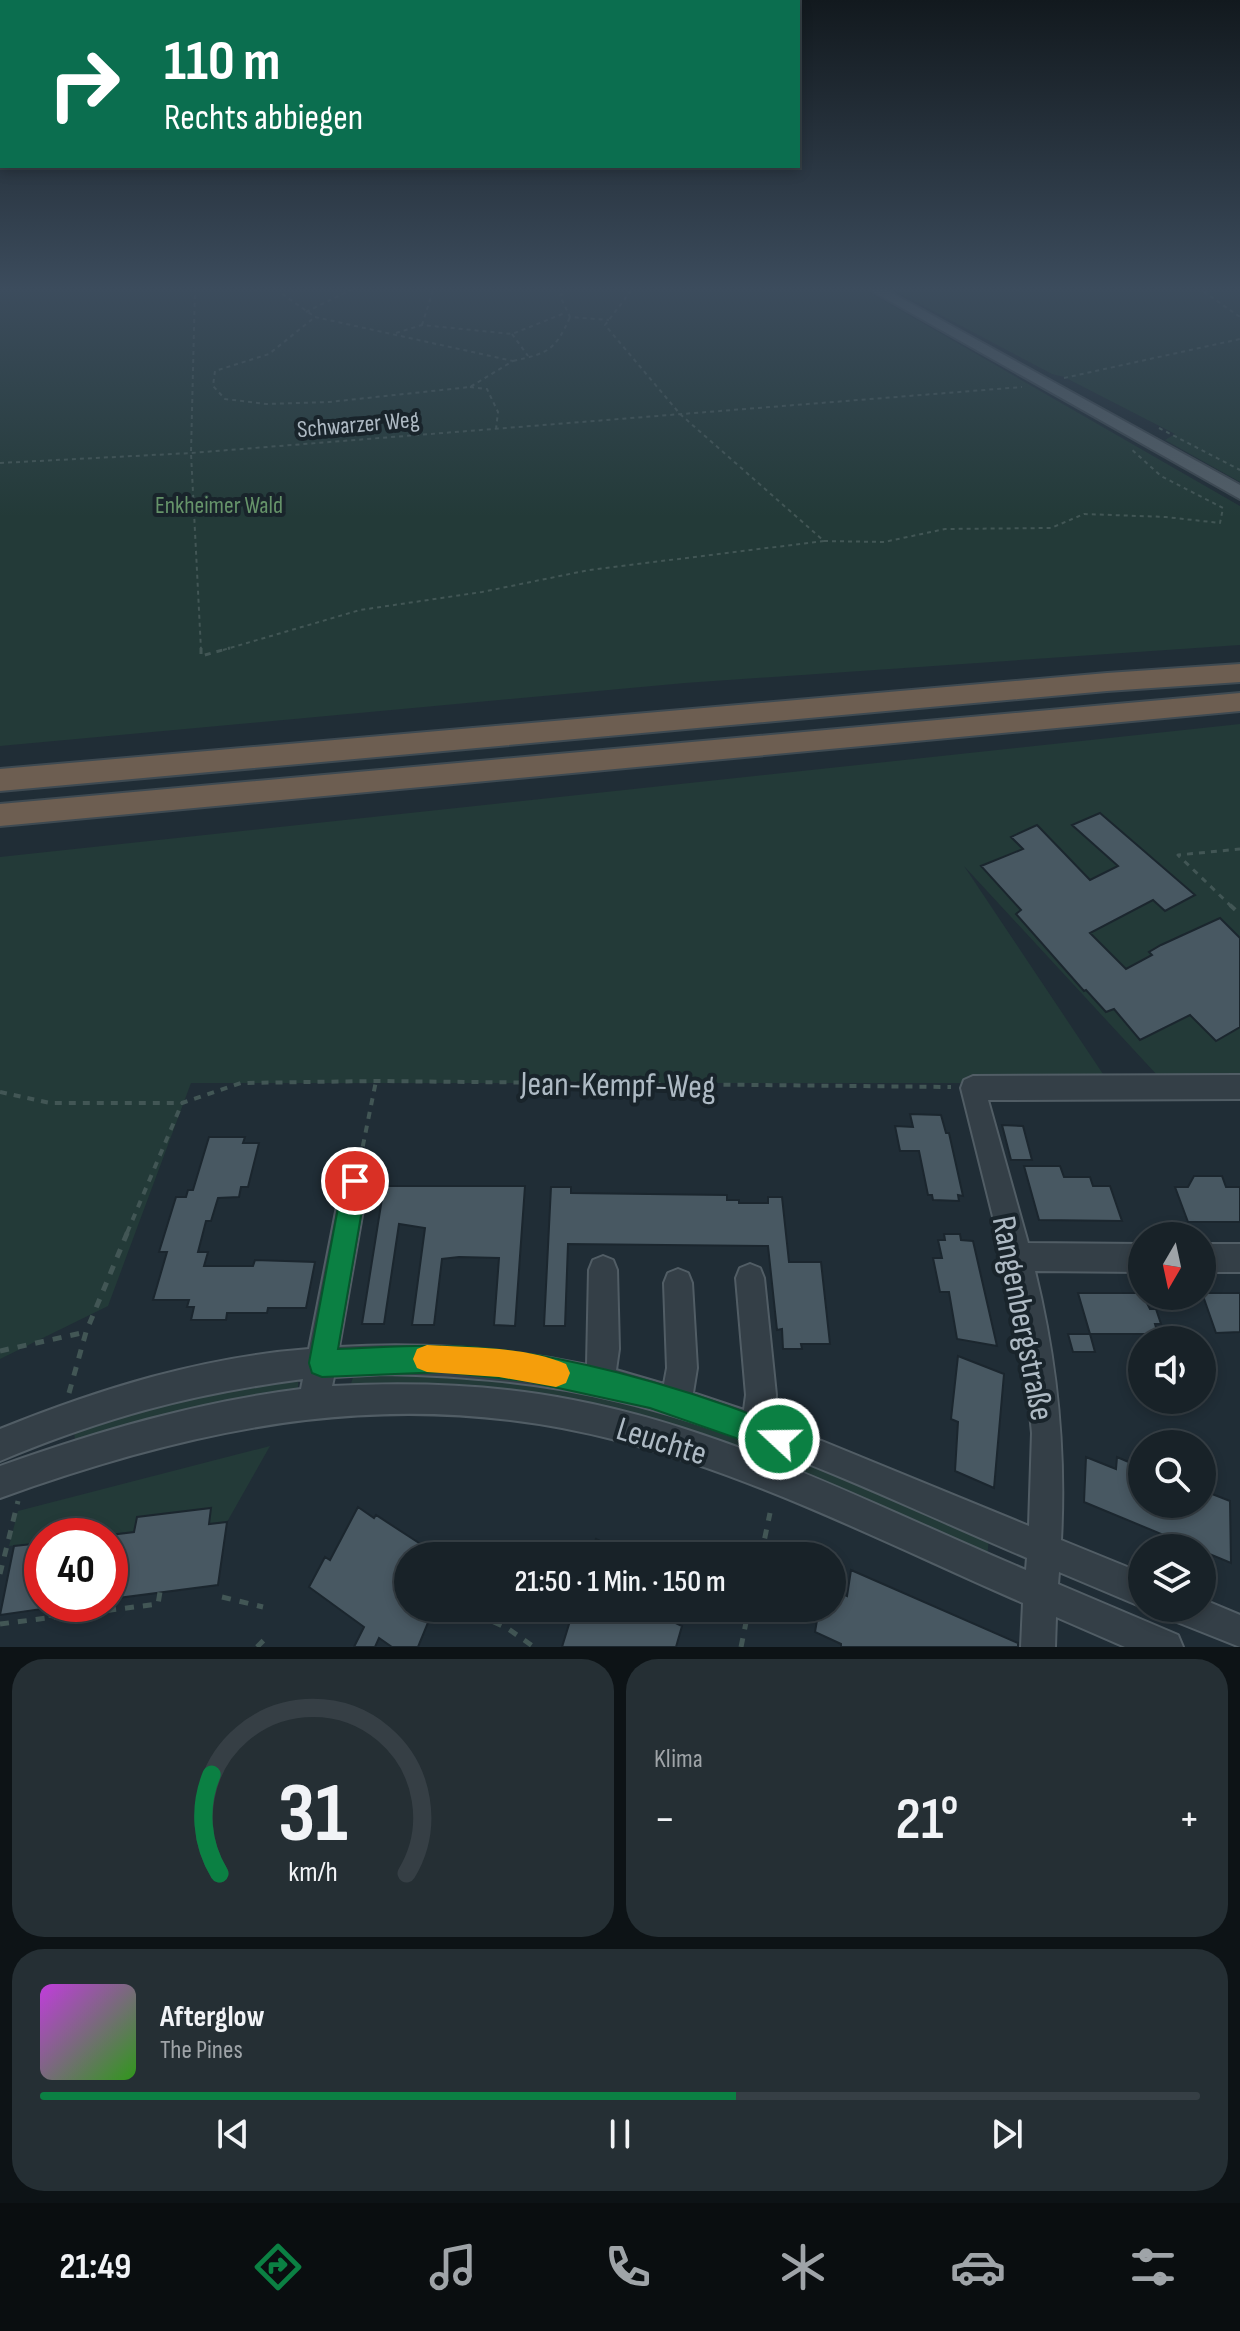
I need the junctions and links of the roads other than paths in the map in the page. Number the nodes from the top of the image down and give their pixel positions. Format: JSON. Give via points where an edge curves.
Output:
{"nodes":[{"id":1,"x":1010,"y":364,"type":"edge"},
{"id":2,"x":1240,"y":493,"type":"edge"},
{"id":3,"x":1240,"y":673,"type":"edge"},
{"id":4,"x":1240,"y":702,"type":"edge"},
{"id":5,"x":0,"y":780,"type":"edge"},
{"id":6,"x":0,"y":815,"type":"edge"},
{"id":7,"x":1240,"y":1087,"type":"edge"},
{"id":8,"x":355,"y":1181,"type":"road end"},
{"id":9,"x":1015,"y":1257,"type":"junction"},
{"id":10,"x":1128,"y":1258,"type":"edge"},
{"id":11,"x":1216,"y":1258,"type":"edge"},
{"id":12,"x":1240,"y":1258,"type":"edge"},
{"id":13,"x":603,"y":1270,"type":"dead end"},
{"id":14,"x":750,"y":1278,"type":"dead end"},
{"id":15,"x":678,"y":1283,"type":"dead end"},
{"id":16,"x":322,"y":1363,"type":"junction"},
{"id":17,"x":599,"y":1381,"type":"junction"},
{"id":18,"x":314,"y":1402,"type":"junction"},
{"id":19,"x":676,"y":1402,"type":"junction"},
{"id":20,"x":756,"y":1430,"type":"junction"},
{"id":21,"x":0,"y":1445,"type":"edge"},
{"id":22,"x":9,"y":1492,"type":"edge"},
{"id":23,"x":1042,"y":1548,"type":"junction"},
{"id":24,"x":1128,"y":1584,"type":"edge"},
{"id":25,"x":1040,"y":1593,"type":"junction"},
{"id":26,"x":1216,"y":1622,"type":"edge"},
{"id":27,"x":1240,"y":1632,"type":"edge"},
{"id":28,"x":1038,"y":1647,"type":"edge"},
{"id":29,"x":1166,"y":1647,"type":"edge"}],
"edges":[{"from":1,"to":2,"type":"main road"},
{"from":3,"to":5,"type":"highway"},
{"from":4,"to":6,"type":"highway"},
{"from":7,"to":9,"type":"street","name":"Rangenbergstraße","via":[[973,1088]]},
{"from":8,"to":16,"type":"street"},
{"from":9,"to":10,"type":"street"},
{"from":9,"to":23,"type":"street","name":"Rangenbergstraße","via":[[1045,1406]]},
{"from":11,"to":12,"type":"street"},
{"from":13,"to":17,"type":"street"},
{"from":14,"to":20,"type":"street","via":[[761,1395]]},
{"from":15,"to":19,"type":"street","via":[[682,1368]]},
{"from":16,"to":17,"type":"street","name":"Leuchte","via":[[444,1359]]},
{"from":16,"to":18,"type":"street"},
{"from":16,"to":21,"type":"street","name":"Leuchte","via":[[214,1378],[61,1421]]},
{"from":17,"to":19,"type":"street","name":"Leuchte"},
{"from":18,"to":22,"type":"street","name":"Leuchte","via":[[122,1439]]},
{"from":18,"to":25,"type":"street","name":"Leuchte","via":[[466,1400],[590,1419],[735,1463]]},
{"from":19,"to":20,"type":"street","name":"Leuchte"},
{"from":20,"to":23,"type":"street","name":"Leuchte"},
{"from":23,"to":24,"type":"street","name":"Leuchte"},
{"from":23,"to":25,"type":"street","name":"Rangenbergstraße"},
{"from":25,"to":28,"type":"street","name":"Rangenbergstraße"},
{"from":25,"to":29,"type":"street","name":"Leuchte"},
{"from":26,"to":27,"type":"street"}]}
